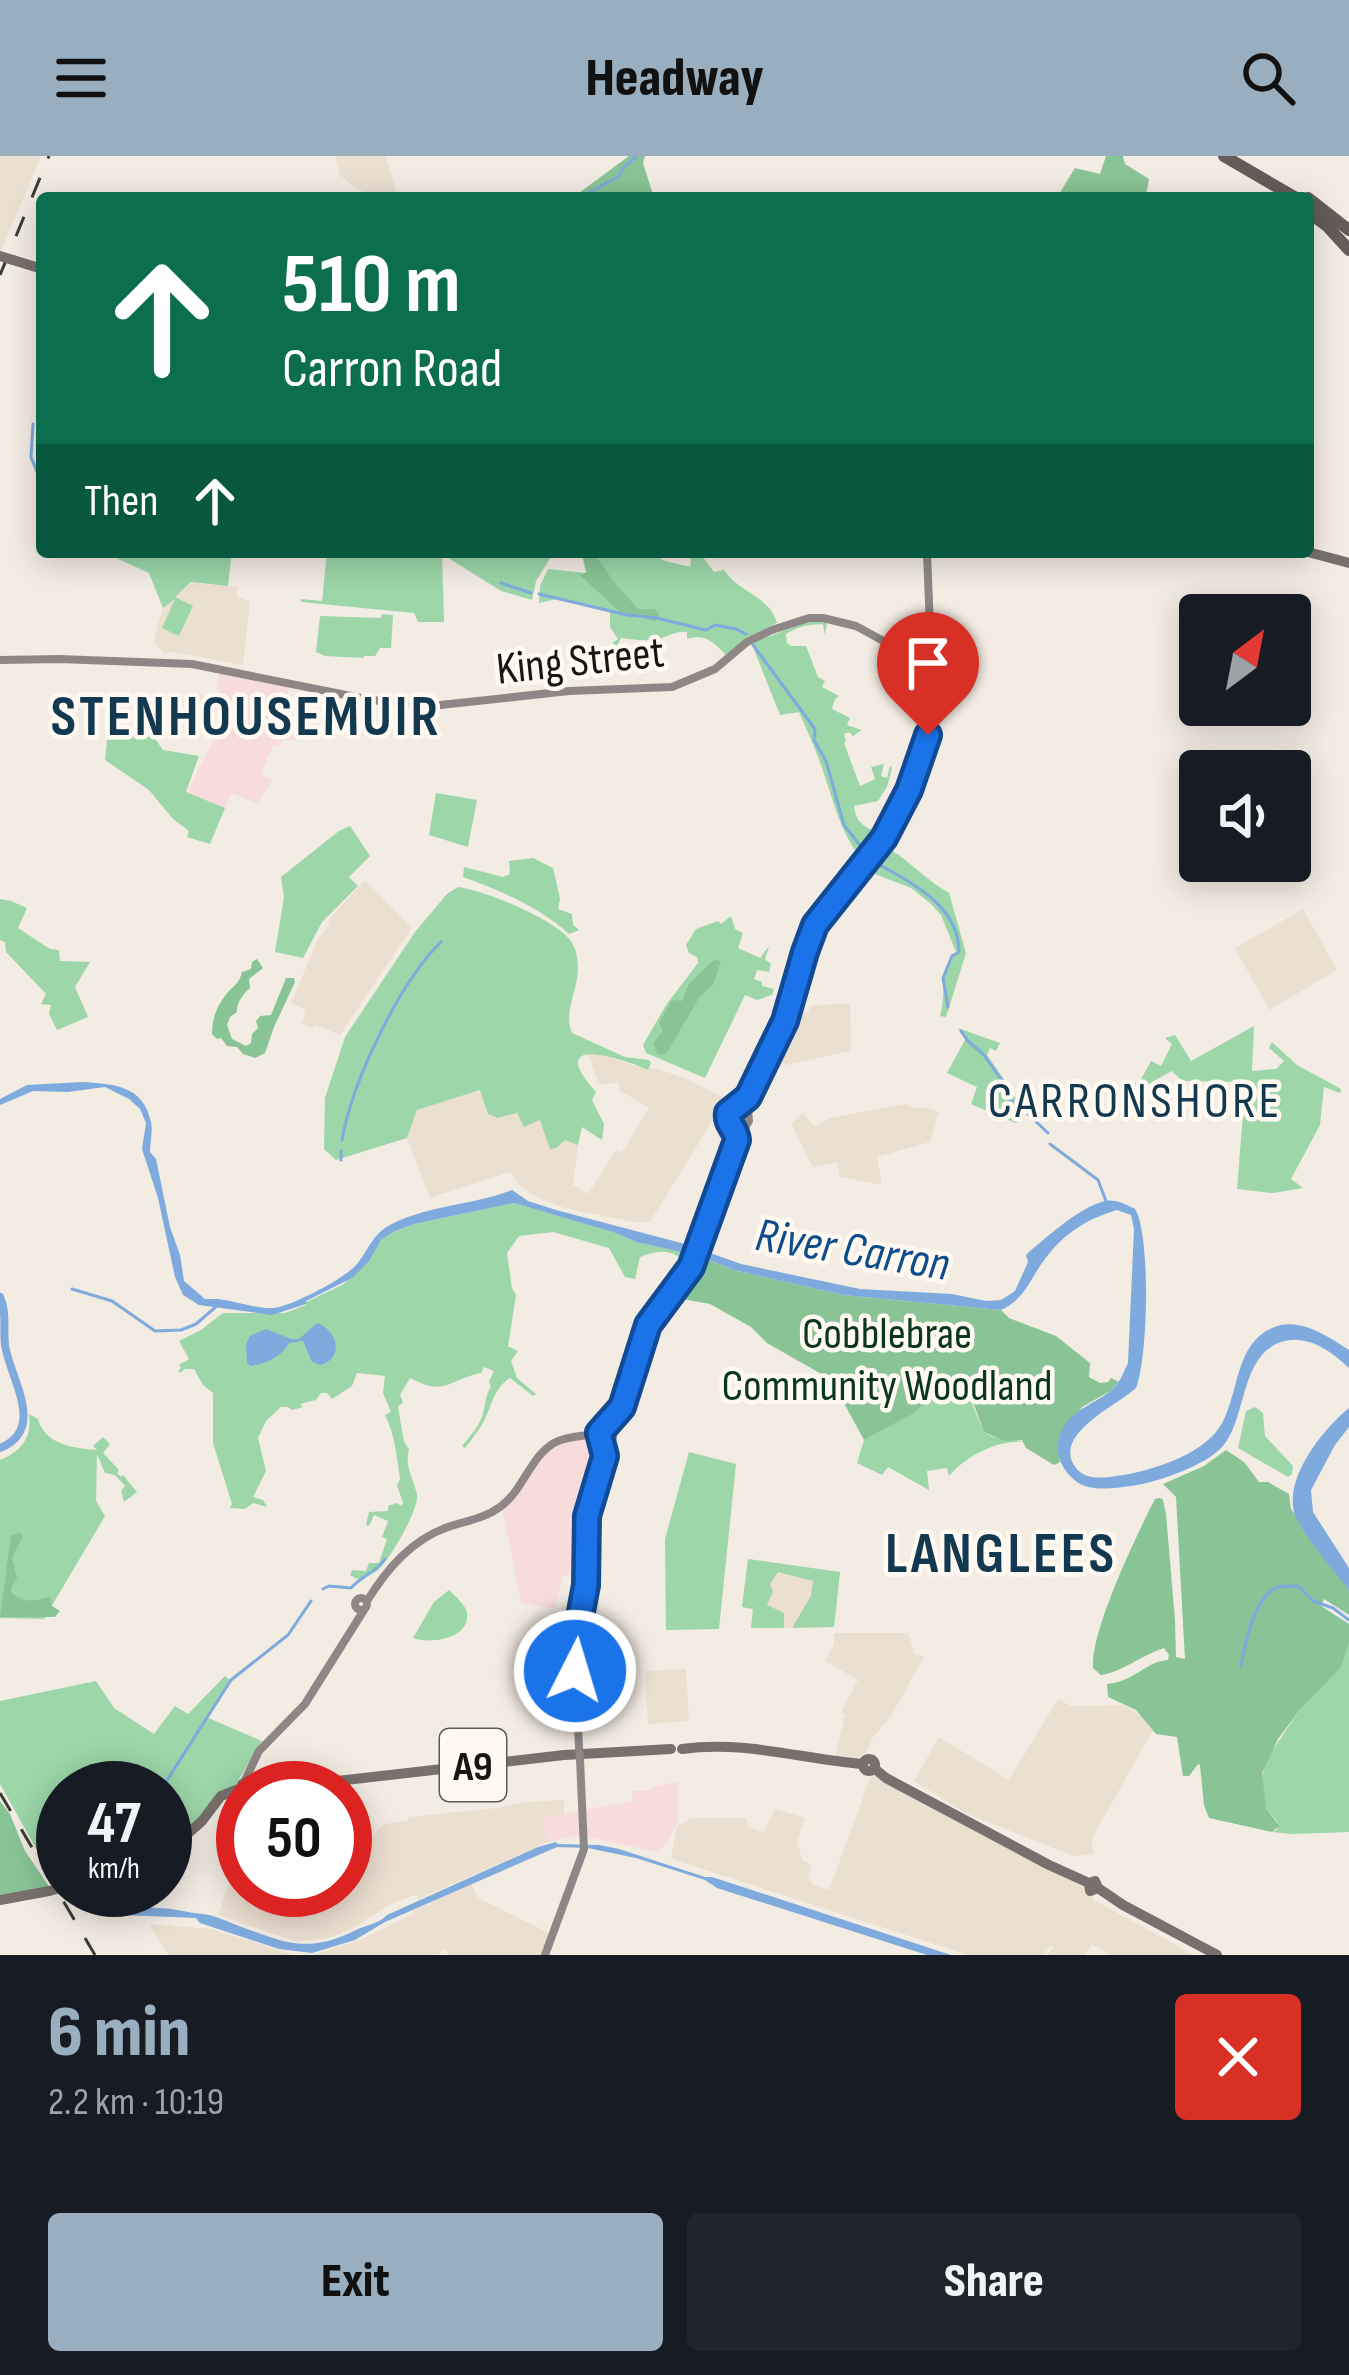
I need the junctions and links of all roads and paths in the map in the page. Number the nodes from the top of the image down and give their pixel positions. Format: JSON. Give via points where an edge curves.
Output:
{"nodes":[{"id":1,"x":1223,"y":156,"type":"edge"},
{"id":2,"x":1239,"y":156,"type":"edge"},
{"id":3,"x":1283,"y":192,"type":"edge"},
{"id":4,"x":1292,"y":192,"type":"edge"},
{"id":5,"x":1314,"y":207,"type":"edge"},
{"id":6,"x":1314,"y":210,"type":"edge"},
{"id":7,"x":1349,"y":233,"type":"edge"},
{"id":8,"x":1349,"y":250,"type":"edge"},
{"id":9,"x":1314,"y":554,"type":"edge"},
{"id":10,"x":927,"y":558,"type":"edge"},
{"id":11,"x":1349,"y":563,"type":"edge"},
{"id":12,"x":930,"y":630,"type":"junction"},
{"id":13,"x":945,"y":650,"type":"junction"},
{"id":14,"x":930,"y":654,"type":"junction"},
{"id":15,"x":911,"y":656,"type":"junction"},
{"id":16,"x":0,"y":660,"type":"edge"},
{"id":17,"x":949,"y":665,"type":"junction"},
{"id":18,"x":935,"y":669,"type":"junction"},
{"id":19,"x":943,"y":690,"type":"junction"},
{"id":20,"x":744,"y":1108,"type":"junction"},
{"id":21,"x":739,"y":1127,"type":"junction"},
{"id":22,"x":603,"y":1438,"type":"junction"},
{"id":23,"x":256,"y":1761,"type":"edge"},
{"id":24,"x":372,"y":1777,"type":"edge"},
{"id":25,"x":216,"y":1802,"type":"edge"},
{"id":26,"x":192,"y":1831,"type":"edge"},
{"id":27,"x":36,"y":1893,"type":"edge"},
{"id":28,"x":0,"y":1900,"type":"edge"},
{"id":29,"x":545,"y":1955,"type":"edge"},
{"id":30,"x":1217,"y":1955,"type":"edge"}],
"edges":[{"from":1,"to":3,"type":"highway"},
{"from":2,"to":4,"type":"highway"},
{"from":5,"to":7,"type":"highway"},
{"from":6,"to":8,"type":"highway"},
{"from":9,"to":11,"type":"main road"},
{"from":10,"to":12,"type":"main road"},
{"from":12,"to":13,"type":"main road"},
{"from":12,"to":14,"type":"main road"},
{"from":13,"to":14,"type":"main road"},
{"from":13,"to":17,"type":"main road"},
{"from":14,"to":15,"type":"main road"},
{"from":14,"to":18,"type":"main road"},
{"from":15,"to":16,"type":"main road","name":"King Street","via":[[856,626],[816,618],[772,630],[715,670],[666,688],[426,706],[164,662]]},
{"from":15,"to":18,"type":"main road","name":"King Street"},
{"from":17,"to":18,"type":"main road"},
{"from":17,"to":19,"type":"main road"},
{"from":18,"to":19,"type":"main road"},
{"from":19,"to":20,"type":"main road","via":[[904,802],[815,925],[788,1014]]},
{"from":20,"to":21,"type":"main road","via":[[750,1119]]},
{"from":20,"to":21,"type":"main road","via":[[728,1113],[728,1123]]},
{"from":21,"to":22,"type":"main road","via":[[694,1261],[648,1325]]},
{"from":22,"to":23,"type":"main road","via":[[548,1447],[502,1506],[443,1528],[396,1561],[305,1704]]},
{"from":22,"to":29,"type":"main road","bridge":true,"via":[[574,1649],[584,1846]]},
{"from":24,"to":30,"type":"main road","number":"A9","via":[[713,1744],[868,1766]]},
{"from":25,"to":26,"type":"main road"},
{"from":27,"to":28,"type":"main road"}]}
